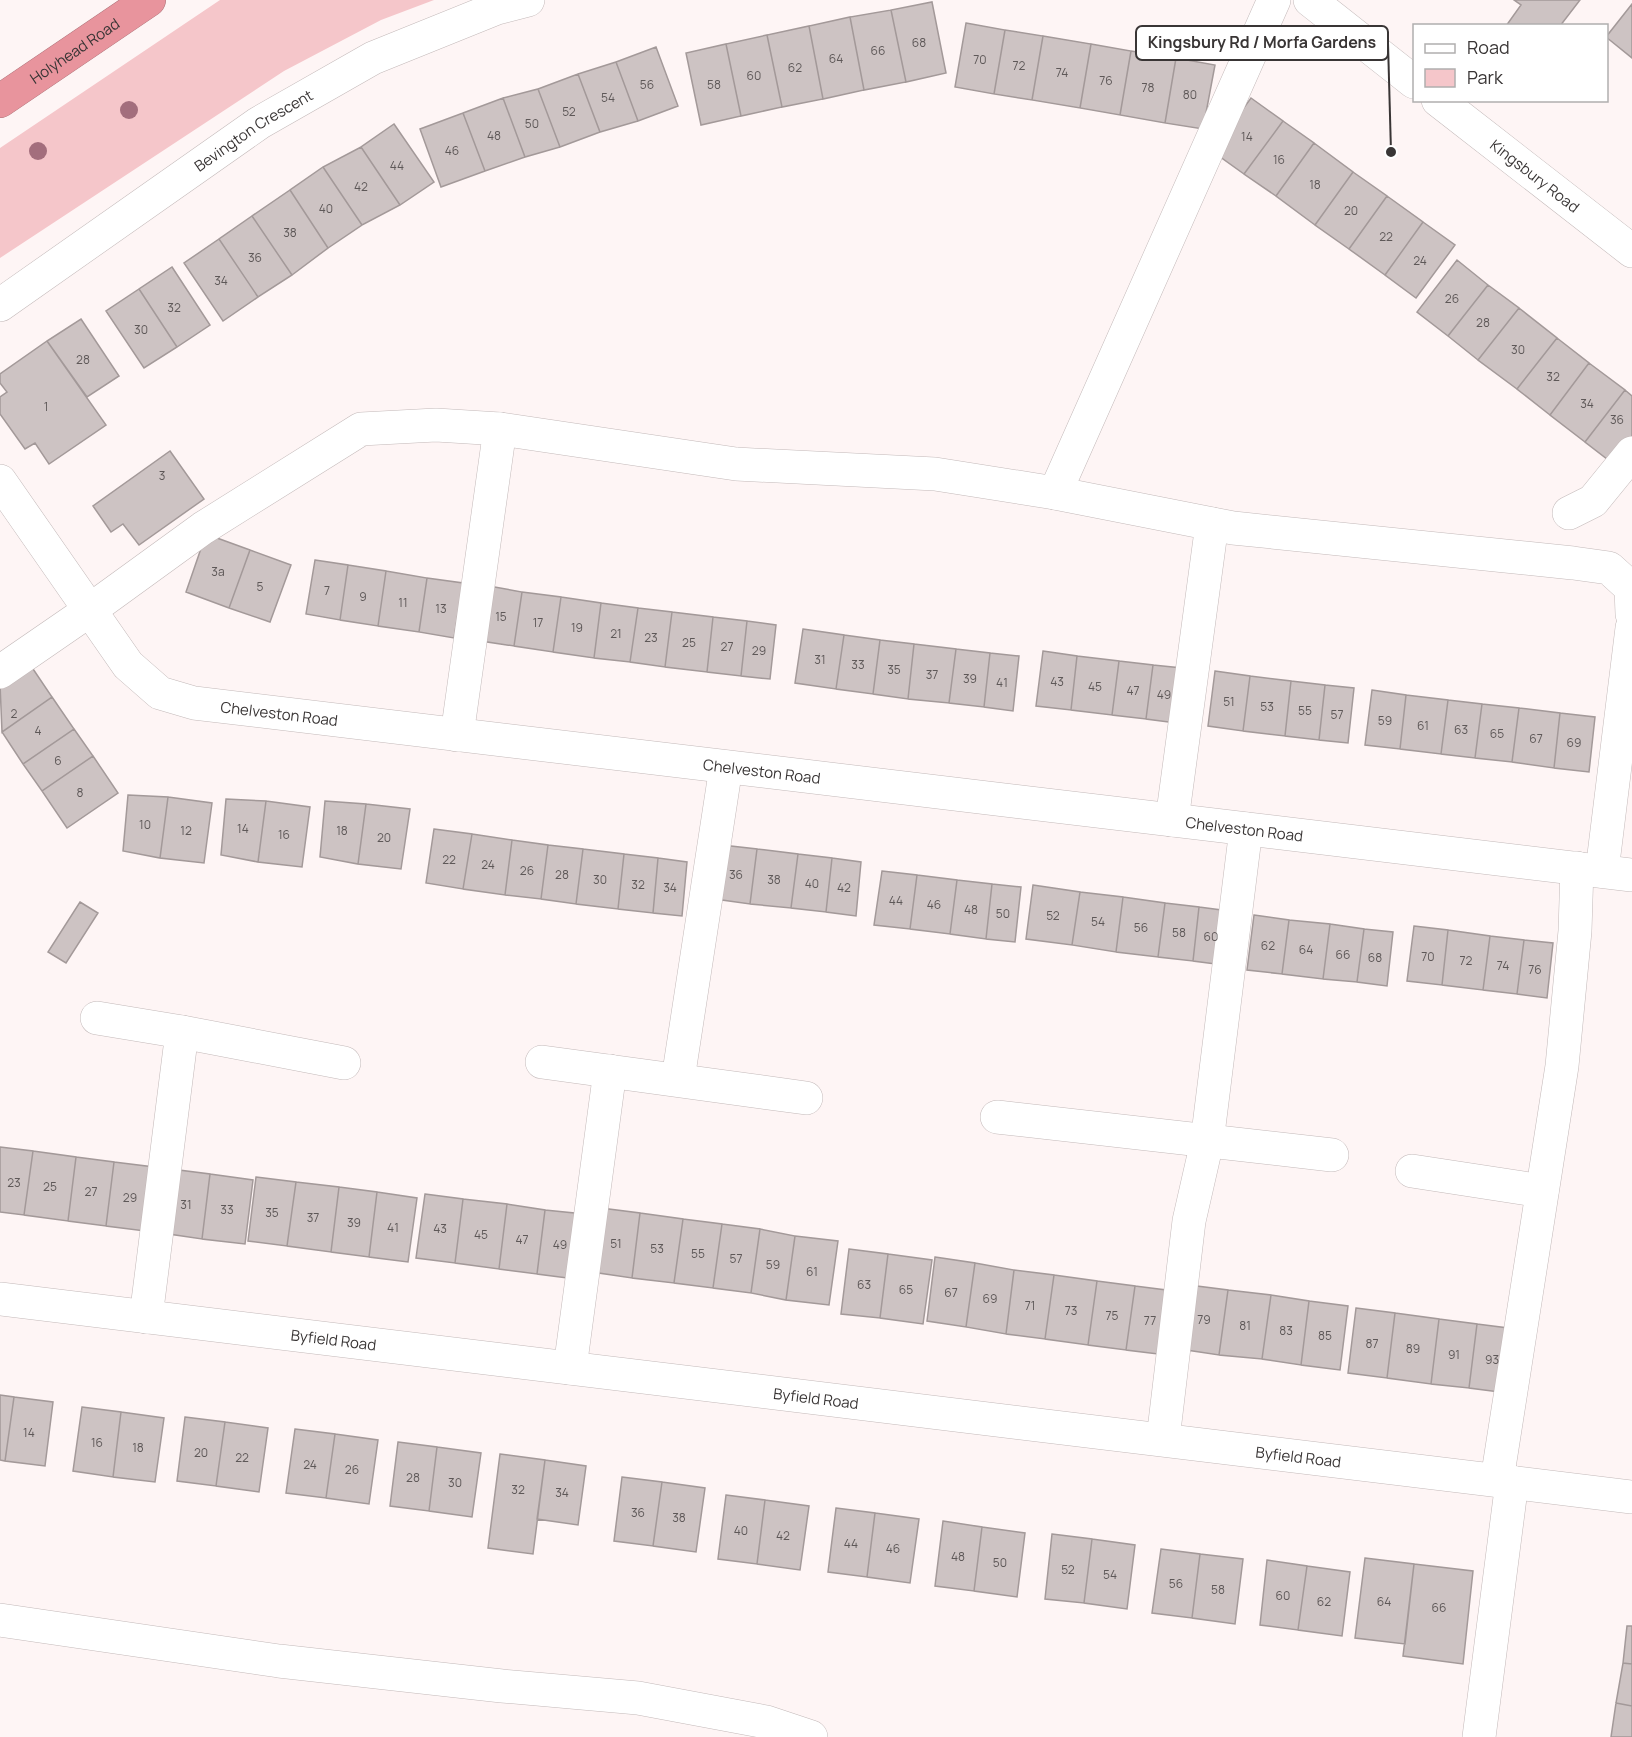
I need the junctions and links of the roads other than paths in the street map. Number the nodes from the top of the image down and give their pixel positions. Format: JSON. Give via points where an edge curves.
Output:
{"nodes":[{"id":1,"x":149,"y":0,"type":"edge"},
{"id":2,"x":528,"y":0,"type":"edge"},
{"id":3,"x":1274,"y":0,"type":"edge"},
{"id":4,"x":1310,"y":0,"type":"edge"},
{"id":5,"x":1413,"y":81,"type":"edge"},
{"id":6,"x":0,"y":101,"type":"edge"},
{"id":7,"x":1441,"y":102,"type":"edge"},
{"id":8,"x":1632,"y":251,"type":"edge"},
{"id":9,"x":0,"y":305,"type":"edge"},
{"id":10,"x":500,"y":429,"type":"junction"},
{"id":11,"x":1632,"y":453,"type":"edge"},
{"id":12,"x":0,"y":481,"type":"edge"},
{"id":13,"x":1055,"y":493,"type":"junction"},
{"id":14,"x":1569,"y":513,"type":"dead end"},
{"id":15,"x":1212,"y":524,"type":"junction"},
{"id":16,"x":90,"y":610,"type":"junction"},
{"id":17,"x":1632,"y":614,"type":"edge"},
{"id":18,"x":1632,"y":628,"type":"edge"},
{"id":19,"x":0,"y":672,"type":"edge"},
{"id":20,"x":457,"y":735,"type":"junction"},
{"id":21,"x":726,"y":766,"type":"junction"},
{"id":22,"x":1172,"y":820,"type":"junction"},
{"id":23,"x":1246,"y":829,"type":"junction"},
{"id":24,"x":1604,"y":871,"type":"edge"},
{"id":25,"x":97,"y":1018,"type":"dead end"},
{"id":26,"x":182,"y":1032,"type":"junction"},
{"id":27,"x":542,"y":1062,"type":"dead end"},
{"id":28,"x":344,"y":1063,"type":"dead end"},
{"id":29,"x":610,"y":1071,"type":"junction"},
{"id":30,"x":678,"y":1079,"type":"junction"},
{"id":31,"x":806,"y":1098,"type":"dead end"},
{"id":32,"x":997,"y":1117,"type":"dead end"},
{"id":33,"x":1207,"y":1142,"type":"junction"},
{"id":34,"x":1332,"y":1155,"type":"dead end"},
{"id":35,"x":1412,"y":1171,"type":"dead end"},
{"id":36,"x":1542,"y":1191,"type":"junction"},
{"id":37,"x":0,"y":1299,"type":"edge"},
{"id":38,"x":146,"y":1317,"type":"junction"},
{"id":39,"x":570,"y":1368,"type":"junction"},
{"id":40,"x":1163,"y":1439,"type":"junction"},
{"id":41,"x":1504,"y":1481,"type":"junction"},
{"id":42,"x":1632,"y":1497,"type":"edge"},
{"id":43,"x":0,"y":1620,"type":"edge"},
{"id":44,"x":811,"y":1737,"type":"edge"},
{"id":45,"x":1479,"y":1737,"type":"edge"}],
"edges":[{"from":1,"to":6,"type":"highway","name":"Holyhead Road"},
{"from":2,"to":9,"type":"street","name":"Bevington Crescent","via":[[497,8],[373,58],[269,117]]},
{"from":3,"to":13,"type":"street"},
{"from":4,"to":5,"type":"street"},
{"from":7,"to":8,"type":"street","name":"Kingsbury Road"},
{"from":10,"to":13,"type":"street","via":[[736,464],[934,474]]},
{"from":10,"to":16,"type":"street","via":[[436,425],[362,429],[202,528]]},
{"from":10,"to":20,"type":"street"},
{"from":11,"to":14,"type":"street","via":[[1593,501]]},
{"from":12,"to":16,"type":"street","name":"Chelveston Road"},
{"from":13,"to":15,"type":"street"},
{"from":15,"to":17,"type":"street","via":[[1609,568],[1631,588]]},
{"from":15,"to":22,"type":"street"},
{"from":16,"to":19,"type":"street"},
{"from":16,"to":20,"type":"street","name":"Chelveston Road","via":[[128,665],[160,693],[194,703]]},
{"from":18,"to":24,"type":"street"},
{"from":20,"to":21,"type":"street","name":"Chelveston Road"},
{"from":21,"to":22,"type":"street","name":"Chelveston Road"},
{"from":21,"to":30,"type":"street"},
{"from":22,"to":23,"type":"street","name":"Chelveston Road"},
{"from":23,"to":24,"type":"street","name":"Chelveston Road"},
{"from":23,"to":33,"type":"street"},
{"from":24,"to":36,"type":"street","via":[[1575,931],[1562,1066]]},
{"from":25,"to":26,"type":"street"},
{"from":26,"to":28,"type":"street"},
{"from":26,"to":38,"type":"street"},
{"from":27,"to":29,"type":"street"},
{"from":29,"to":30,"type":"street"},
{"from":29,"to":39,"type":"street"},
{"from":30,"to":31,"type":"street"},
{"from":32,"to":33,"type":"street"},
{"from":33,"to":34,"type":"street"},
{"from":33,"to":40,"type":"street","via":[[1189,1221]]},
{"from":35,"to":36,"type":"street"},
{"from":36,"to":41,"type":"street"},
{"from":37,"to":38,"type":"street","name":"Byfield Road"},
{"from":38,"to":39,"type":"street","name":"Byfield Road"},
{"from":39,"to":40,"type":"street","name":"Byfield Road"},
{"from":40,"to":41,"type":"street","name":"Byfield Road"},
{"from":41,"to":42,"type":"street","name":"Byfield Road"},
{"from":41,"to":45,"type":"street"},
{"from":43,"to":44,"type":"street","via":[[279,1660],[638,1698],[766,1722]]}]}
